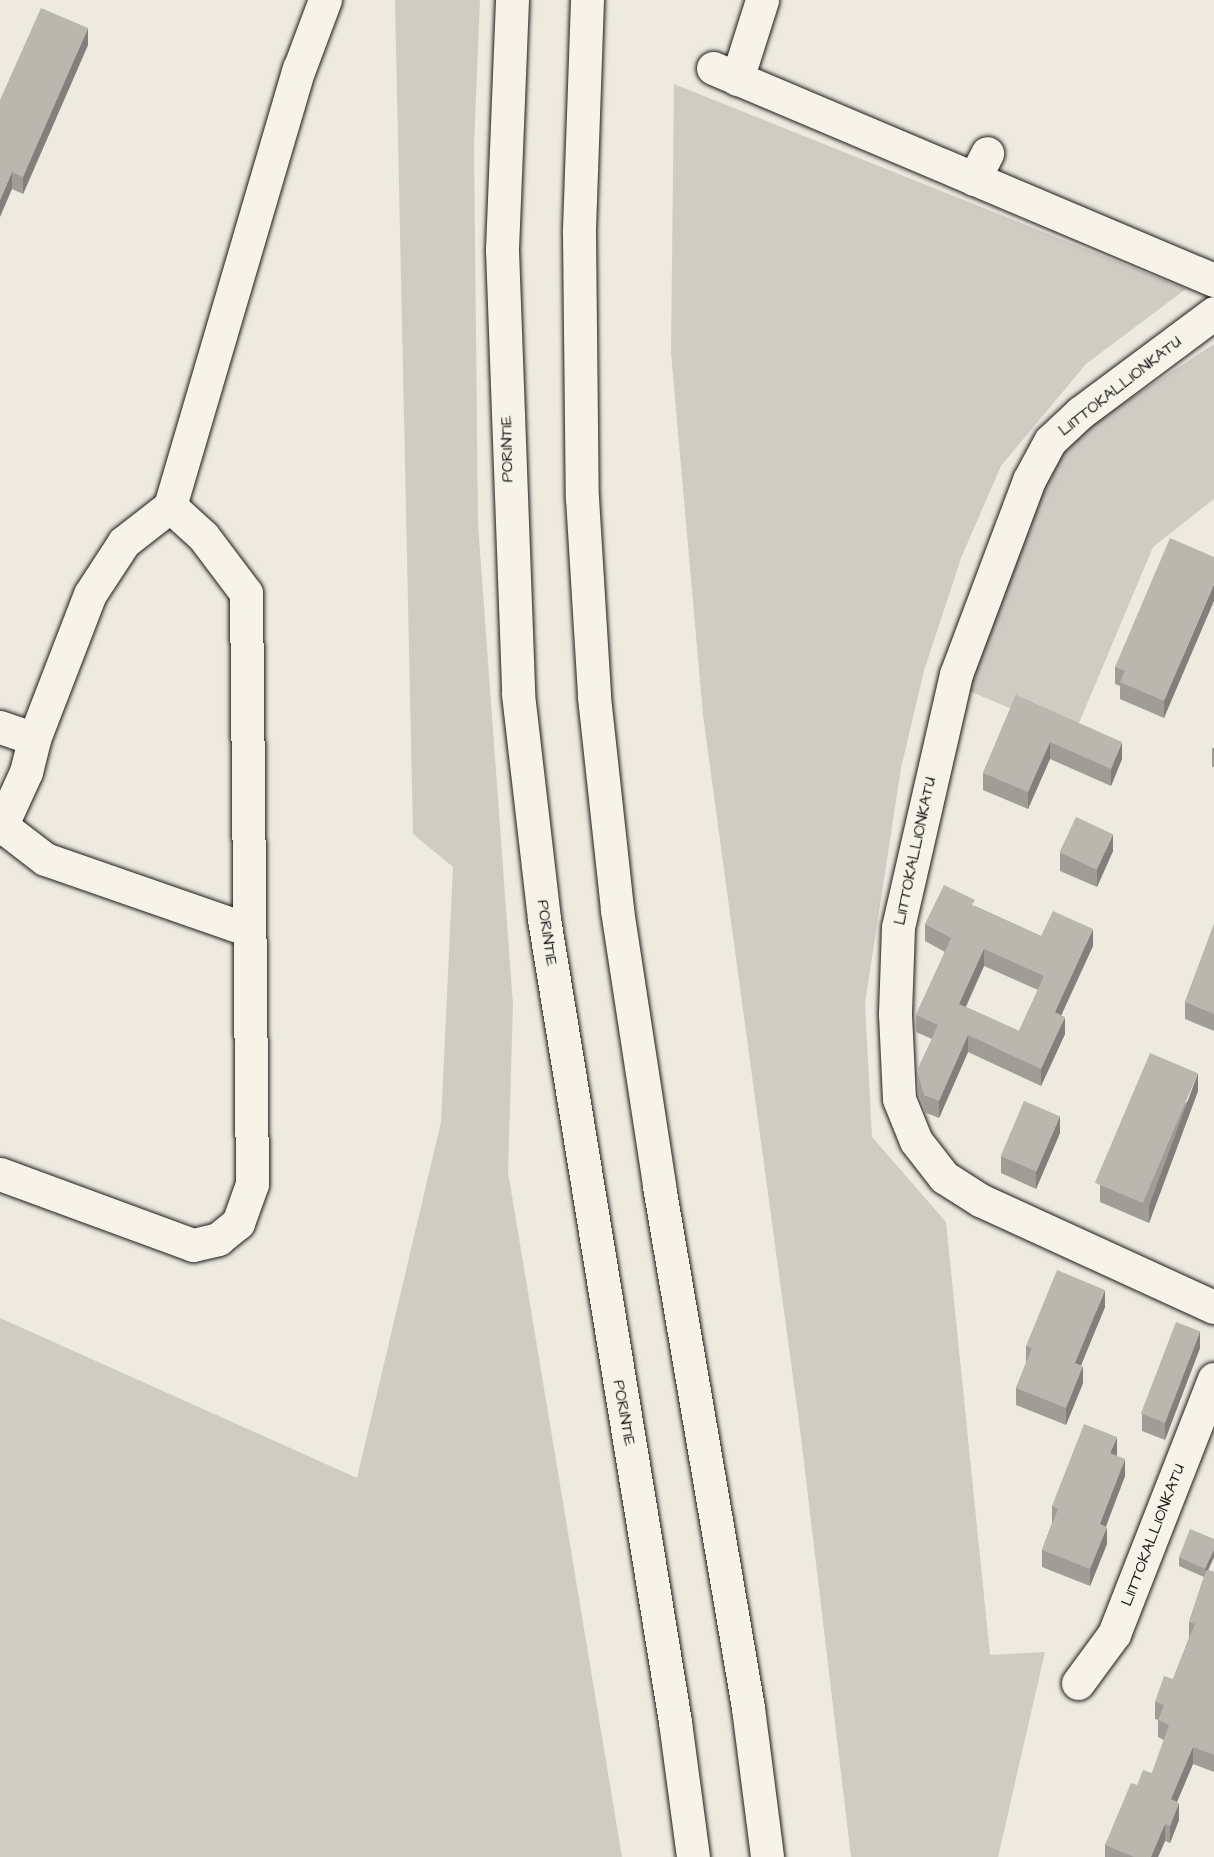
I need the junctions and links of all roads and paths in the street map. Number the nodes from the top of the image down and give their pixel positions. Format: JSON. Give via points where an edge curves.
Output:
{"nodes":[{"id":1,"x":325,"y":0,"type":"edge"},
{"id":2,"x":512,"y":0,"type":"edge"},
{"id":3,"x":587,"y":0,"type":"edge"},
{"id":4,"x":762,"y":0,"type":"edge"},
{"id":5,"x":1214,"y":280,"type":"edge"},
{"id":6,"x":1214,"y":313,"type":"edge"},
{"id":7,"x":170,"y":506,"type":"junction"},
{"id":8,"x":0,"y":726,"type":"edge"},
{"id":9,"x":34,"y":739,"type":"junction"},
{"id":10,"x":1,"y":827,"type":"edge"},
{"id":11,"x":249,"y":930,"type":"junction"},
{"id":12,"x":0,"y":1174,"type":"edge"},
{"id":13,"x":1214,"y":1307,"type":"edge"},
{"id":14,"x":1214,"y":1379,"type":"edge"},
{"id":15,"x":1078,"y":1683,"type":"dead end"},
{"id":16,"x":693,"y":1857,"type":"edge"},
{"id":17,"x":767,"y":1857,"type":"edge"}],
"edges":[{"from":1,"to":7,"type":"main road","via":[[299,69]]},
{"from":2,"to":16,"type":"main road","name":"PORINTIE","via":[[502,250],[518,694],[544,918],[675,1722]]},
{"from":3,"to":17,"type":"main road","via":[[580,267],[582,498],[594,696],[617,910],[659,1186],[748,1708]]},
{"from":4,"to":5,"type":"main road","via":[[725,74],[980,166]]},
{"from":6,"to":13,"type":"main road","name":"LIITTOKALLIONKATU","via":[[1081,412],[1050,441],[1029,480],[959,664],[945,717],[898,927],[895,1014],[899,1099],[916,1141],[944,1177],[980,1200]]},
{"from":7,"to":9,"type":"main road","via":[[124,542],[90,594]]},
{"from":7,"to":11,"type":"main road","via":[[203,536],[246,593]]},
{"from":8,"to":9,"type":"main road"},
{"from":9,"to":10,"type":"main road","via":[[26,772]]},
{"from":10,"to":11,"type":"main road","via":[[45,859]]},
{"from":11,"to":12,"type":"main road","via":[[252,1184],[238,1222],[218,1239],[193,1245]]},
{"from":14,"to":15,"type":"main road","name":"LIITTOKALLIONKATU","via":[[1114,1634]]}]}
